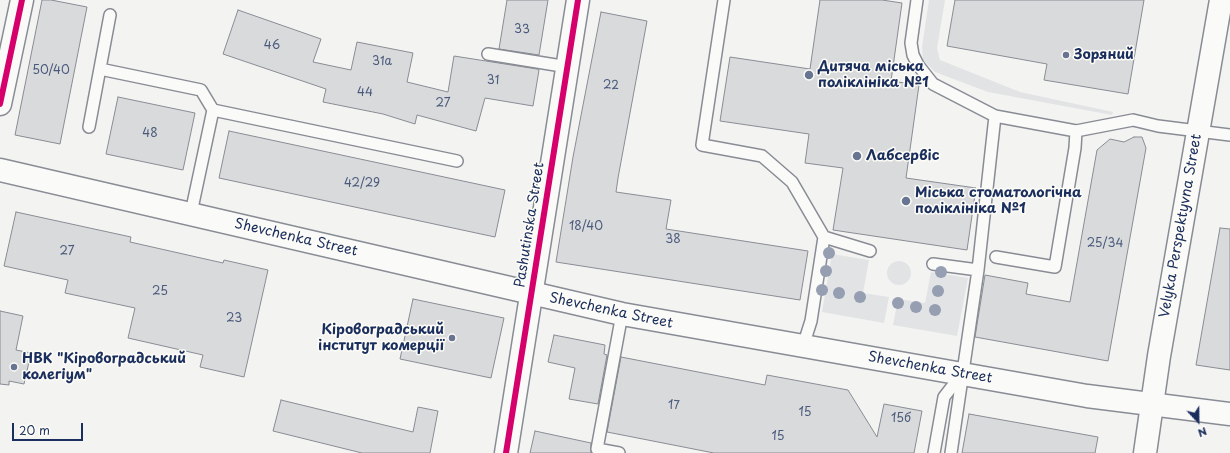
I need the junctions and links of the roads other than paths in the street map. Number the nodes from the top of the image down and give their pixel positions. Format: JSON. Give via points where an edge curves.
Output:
{"nodes":[{"id":1,"x":22,"y":0,"type":"edge"},
{"id":2,"x":578,"y":0,"type":"edge"},
{"id":3,"x":724,"y":0,"type":"edge"},
{"id":4,"x":917,"y":0,"type":"edge"},
{"id":5,"x":1222,"y":0,"type":"edge"},
{"id":6,"x":110,"y":15,"type":"dead end"},
{"id":7,"x":488,"y":54,"type":"dead end"},
{"id":8,"x":568,"y":67,"type":"junction"},
{"id":9,"x":100,"y":69,"type":"junction"},
{"id":10,"x":0,"y":104,"type":"edge"},
{"id":11,"x":213,"y":110,"type":"junction"},
{"id":12,"x":995,"y":116,"type":"junction"},
{"id":13,"x":89,"y":127,"type":"dead end"},
{"id":14,"x":1198,"y":131,"type":"junction"},
{"id":15,"x":1076,"y":132,"type":"junction"},
{"id":16,"x":1230,"y":135,"type":"edge"},
{"id":17,"x":457,"y":161,"type":"dead end"},
{"id":18,"x":0,"y":170,"type":"edge"},
{"id":19,"x":191,"y":213,"type":"junction"},
{"id":20,"x":824,"y":237,"type":"junction"},
{"id":21,"x":870,"y":251,"type":"dead end"},
{"id":22,"x":996,"y":257,"type":"dead end"},
{"id":23,"x":933,"y":264,"type":"dead end"},
{"id":24,"x":978,"y":270,"type":"junction"},
{"id":25,"x":531,"y":294,"type":"junction"},
{"id":26,"x":622,"y":314,"type":"junction"},
{"id":27,"x":803,"y":346,"type":"junction"},
{"id":28,"x":961,"y":374,"type":"junction"},
{"id":29,"x":1153,"y":404,"type":"junction"},
{"id":30,"x":1230,"y":414,"type":"edge"},
{"id":31,"x":506,"y":453,"type":"edge"},
{"id":32,"x":619,"y":453,"type":"edge"},
{"id":33,"x":934,"y":453,"type":"edge"},
{"id":34,"x":951,"y":453,"type":"edge"},
{"id":35,"x":1145,"y":453,"type":"edge"}],
"edges":[{"from":1,"to":10,"type":"main road"},
{"from":2,"to":8,"type":"main road","name":"Pashutinska Street"},
{"from":3,"to":20,"type":"lane","via":[[702,145],[762,156],[792,182]]},
{"from":4,"to":12,"type":"lane","via":[[911,43],[918,65],[933,84]]},
{"from":5,"to":14,"type":"main road","name":"Velyka Perspektyvna Street"},
{"from":6,"to":9,"type":"lane"},
{"from":7,"to":8,"type":"lane"},
{"from":8,"to":25,"type":"main road","name":"Pashutinska Street"},
{"from":9,"to":11,"type":"lane","via":[[201,90]]},
{"from":9,"to":13,"type":"lane"},
{"from":11,"to":17,"type":"lane"},
{"from":11,"to":19,"type":"lane"},
{"from":12,"to":15,"type":"lane"},
{"from":12,"to":24,"type":"lane"},
{"from":14,"to":15,"type":"lane","via":[[1133,120]]},
{"from":14,"to":16,"type":"lane"},
{"from":14,"to":29,"type":"main road","name":"Velyka Perspektyvna Street"},
{"from":15,"to":22,"type":"lane","via":[[1055,267]]},
{"from":18,"to":19,"type":"main road","name":"Shevchenka Street"},
{"from":19,"to":25,"type":"main road","name":"Shevchenka Street"},
{"from":20,"to":21,"type":"lane"},
{"from":20,"to":27,"type":"lane","via":[[811,321]]},
{"from":23,"to":24,"type":"lane"},
{"from":24,"to":28,"type":"lane"},
{"from":25,"to":26,"type":"main road","name":"Shevchenka Street"},
{"from":25,"to":31,"type":"main road","name":"Pashutinska Street"},
{"from":26,"to":27,"type":"main road","name":"Shevchenka Street"},
{"from":26,"to":32,"type":"lane","via":[[597,449]]},
{"from":27,"to":28,"type":"main road","name":"Shevchenka Street"},
{"from":28,"to":29,"type":"main road","name":"Shevchenka Street"},
{"from":28,"to":33,"type":"lane","via":[[944,397]]},
{"from":28,"to":34,"type":"lane"},
{"from":29,"to":30,"type":"main road","name":"Shevchenka Street"},
{"from":29,"to":35,"type":"main road","name":"Velyka Perspektyvna Street"}]}
